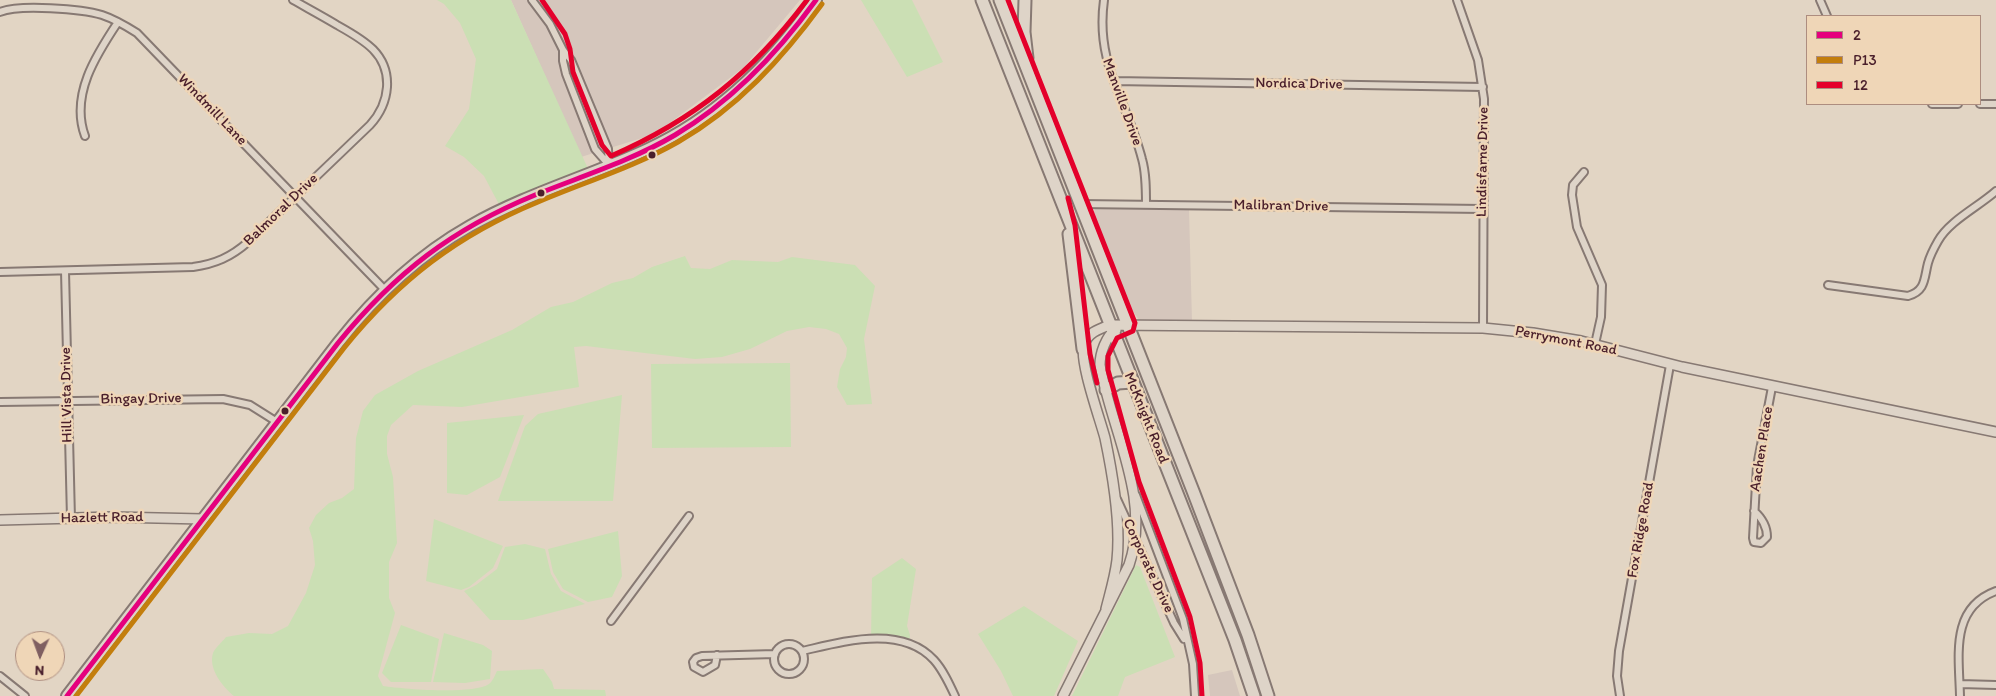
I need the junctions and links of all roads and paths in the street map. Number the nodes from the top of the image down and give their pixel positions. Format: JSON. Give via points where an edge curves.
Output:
{"nodes":[{"id":1,"x":293,"y":0,"type":"edge"},
{"id":2,"x":532,"y":0,"type":"edge"},
{"id":3,"x":816,"y":0,"type":"edge"},
{"id":4,"x":976,"y":0,"type":"edge"},
{"id":5,"x":982,"y":0,"type":"edge"},
{"id":6,"x":1000,"y":0,"type":"edge"},
{"id":7,"x":1025,"y":0,"type":"edge"},
{"id":8,"x":1104,"y":0,"type":"edge"},
{"id":9,"x":1457,"y":0,"type":"edge"},
{"id":10,"x":1820,"y":0,"type":"edge"},
{"id":11,"x":0,"y":12,"type":"edge"},
{"id":12,"x":1827,"y":15,"type":"edge"},
{"id":13,"x":118,"y":22,"type":"junction"},
{"id":14,"x":563,"y":50,"type":"junction"},
{"id":15,"x":1003,"y":54,"type":"junction"},
{"id":16,"x":1031,"y":79,"type":"junction"},
{"id":17,"x":1114,"y":81,"type":"junction"},
{"id":18,"x":1483,"y":87,"type":"junction"},
{"id":19,"x":1981,"y":104,"type":"edge"},
{"id":20,"x":1996,"y":104,"type":"edge"},
{"id":21,"x":85,"y":136,"type":"dead end"},
{"id":22,"x":609,"y":165,"type":"junction"},
{"id":23,"x":1584,"y":172,"type":"dead end"},
{"id":24,"x":1996,"y":191,"type":"edge"},
{"id":25,"x":295,"y":197,"type":"junction"},
{"id":26,"x":1080,"y":204,"type":"junction"},
{"id":27,"x":1146,"y":204,"type":"junction"},
{"id":28,"x":1483,"y":209,"type":"junction"},
{"id":29,"x":1066,"y":214,"type":"junction"},
{"id":30,"x":65,"y":271,"type":"junction"},
{"id":31,"x":0,"y":272,"type":"edge"},
{"id":32,"x":1828,"y":285,"type":"dead end"},
{"id":33,"x":385,"y":290,"type":"junction"},
{"id":34,"x":1128,"y":324,"type":"junction"},
{"id":35,"x":1111,"y":328,"type":"junction"},
{"id":36,"x":1483,"y":328,"type":"junction"},
{"id":37,"x":1594,"y":344,"type":"junction"},
{"id":38,"x":1083,"y":349,"type":"junction"},
{"id":39,"x":1670,"y":365,"type":"junction"},
{"id":40,"x":1132,"y":382,"type":"junction"},
{"id":41,"x":1772,"y":387,"type":"junction"},
{"id":42,"x":1106,"y":390,"type":"junction"},
{"id":43,"x":67,"y":400,"type":"junction"},
{"id":44,"x":0,"y":402,"type":"edge"},
{"id":45,"x":277,"y":422,"type":"junction"},
{"id":46,"x":1996,"y":432,"type":"edge"},
{"id":47,"x":1132,"y":484,"type":"junction"},
{"id":48,"x":1114,"y":488,"type":"junction"},
{"id":49,"x":1754,"y":511,"type":"dead end"},
{"id":50,"x":689,"y":516,"type":"dead end"},
{"id":51,"x":71,"y":519,"type":"junction"},
{"id":52,"x":204,"y":519,"type":"junction"},
{"id":53,"x":0,"y":520,"type":"edge"},
{"id":54,"x":1134,"y":537,"type":"junction"},
{"id":55,"x":1996,"y":591,"type":"edge"},
{"id":56,"x":1106,"y":609,"type":"junction"},
{"id":57,"x":610,"y":621,"type":"dead end"},
{"id":58,"x":1186,"y":642,"type":"junction"},
{"id":59,"x":802,"y":651,"type":"junction"},
{"id":60,"x":776,"y":654,"type":"junction"},
{"id":61,"x":717,"y":655,"type":"dead end"},
{"id":62,"x":0,"y":676,"type":"edge"},
{"id":63,"x":1960,"y":684,"type":"junction"},
{"id":64,"x":1996,"y":685,"type":"edge"},
{"id":65,"x":25,"y":696,"type":"edge"},
{"id":66,"x":68,"y":696,"type":"edge"},
{"id":67,"x":955,"y":696,"type":"edge"},
{"id":68,"x":1063,"y":696,"type":"edge"},
{"id":69,"x":1195,"y":696,"type":"edge"},
{"id":70,"x":1254,"y":696,"type":"edge"},
{"id":71,"x":1268,"y":696,"type":"edge"},
{"id":72,"x":1620,"y":696,"type":"edge"},
{"id":73,"x":1960,"y":696,"type":"edge"}],
"edges":[{"from":1,"to":25,"type":"street","name":"Balmoral Drive","via":[[372,47],[386,68],[387,82],[384,102],[375,119]]},
{"from":2,"to":14,"type":"street","via":[[555,32]]},
{"from":3,"to":22,"type":"main road","via":[[777,50],[724,101],[662,142]]},
{"from":4,"to":15,"type":"highway"},
{"from":5,"to":15,"type":"highway","name":"McKnight Road"},
{"from":6,"to":16,"type":"highway","name":"McKnight Road"},
{"from":7,"to":16,"type":"highway","via":[[1025,41]]},
{"from":8,"to":17,"type":"street","name":"Manville Drive","via":[[1104,47]]},
{"from":9,"to":18,"type":"street","name":"Lindisfarne Drive","via":[[1478,60]]},
{"from":10,"to":12,"type":"street"},
{"from":11,"to":13,"type":"street","name":"Windmill Lane","via":[[13,8],[36,8],[99,14]]},
{"from":13,"to":21,"type":"street","via":[[84,86],[80,117]]},
{"from":13,"to":25,"type":"street","name":"Windmill Lane","via":[[144,39]]},
{"from":14,"to":22,"type":"street","via":[[571,60],[608,149]]},
{"from":14,"to":22,"type":"street","via":[[566,74],[591,140],[597,153]]},
{"from":15,"to":29,"type":"highway","name":"McKnight Road"},
{"from":16,"to":26,"type":"highway","name":"McKnight Road"},
{"from":17,"to":18,"type":"street","name":"Nordica Drive"},
{"from":17,"to":27,"type":"street","name":"Manville Drive","via":[[1142,159]]},
{"from":18,"to":28,"type":"street","name":"Lindisfarne Drive"},
{"from":19,"to":20,"type":"street"},
{"from":22,"to":33,"type":"main road","via":[[469,226],[420,259]]},
{"from":23,"to":37,"type":"street","via":[[1573,185],[1572,195],[1577,227],[1602,285],[1601,317]]},
{"from":24,"to":32,"type":"street","via":[[1945,231],[1928,261],[1923,286],[1914,294],[1908,296]]},
{"from":25,"to":30,"type":"street","name":"Balmoral Drive","via":[[238,251],[217,262],[192,267]]},
{"from":25,"to":33,"type":"street","name":"Windmill Lane"},
{"from":26,"to":27,"type":"street","name":"Malibran Drive"},
{"from":26,"to":34,"type":"highway","name":"McKnight Road"},
{"from":27,"to":28,"type":"street","name":"Malibran Drive"},
{"from":28,"to":36,"type":"street","name":"Lindisfarne Drive"},
{"from":29,"to":35,"type":"highway","name":"McKnight Road"},
{"from":29,"to":38,"type":"highway"},
{"from":30,"to":31,"type":"street","name":"Balmoral Drive"},
{"from":30,"to":43,"type":"street","name":"Hill Vista Drive"},
{"from":33,"to":45,"type":"main road","via":[[352,326]]},
{"from":34,"to":35,"type":"street","name":"Perrymont Road"},
{"from":34,"to":36,"type":"street","name":"Perrymont Road"},
{"from":34,"to":71,"type":"highway","name":"McKnight Road","via":[[1248,635]]},
{"from":35,"to":38,"type":"street","via":[[1090,335]]},
{"from":35,"to":40,"type":"highway","name":"McKnight Road"},
{"from":35,"to":42,"type":"street","via":[[1100,360]]},
{"from":36,"to":37,"type":"street","name":"Perrymont Road"},
{"from":37,"to":39,"type":"street","name":"Perrymont Road"},
{"from":38,"to":48,"type":"street"},
{"from":39,"to":41,"type":"street","name":"Perrymont Road"},
{"from":39,"to":72,"type":"street","name":"Fox Ridge Road","via":[[1619,651],[1616,676]]},
{"from":40,"to":42,"type":"highway","via":[[1118,383]]},
{"from":40,"to":70,"type":"highway","name":"McKnight Road","via":[[1235,640]]},
{"from":41,"to":46,"type":"street","name":"Perrymont Road"},
{"from":41,"to":49,"type":"street","name":"Aachen Place","via":[[1757,466]]},
{"from":42,"to":47,"type":"street"},
{"from":43,"to":44,"type":"street","name":"Bingay Drive"},
{"from":43,"to":45,"type":"street","name":"Bingay Drive","via":[[223,399],[250,405]]},
{"from":43,"to":51,"type":"street","name":"Hill Vista Drive"},
{"from":45,"to":52,"type":"main road"},
{"from":47,"to":54,"type":"street"},
{"from":47,"to":58,"type":"street","name":"Corporate Drive","via":[[1183,619]]},
{"from":48,"to":54,"type":"street","name":"Corporate Drive"},
{"from":48,"to":56,"type":"street","via":[[1117,551]]},
{"from":50,"to":57,"type":"street"},
{"from":51,"to":52,"type":"street","name":"Hazlett Road"},
{"from":51,"to":53,"type":"street","name":"Hazlett Road"},
{"from":52,"to":66,"type":"main road"},
{"from":54,"to":56,"type":"street","via":[[1129,564]]},
{"from":54,"to":58,"type":"street","name":"Corporate Drive"},
{"from":55,"to":63,"type":"street","via":[[1975,603],[1964,621]]},
{"from":56,"to":68,"type":"street"},
{"from":58,"to":69,"type":"street","name":"Corporate Drive","via":[[1194,669]]},
{"from":59,"to":60,"type":"street","via":[[790,644],[780,647]]},
{"from":59,"to":60,"type":"street","via":[[803,665],[792,674],[778,670],[774,661]]},
{"from":59,"to":67,"type":"street","via":[[864,639],[904,643],[922,650],[934,660]]},
{"from":60,"to":61,"type":"street"},
{"from":62,"to":65,"type":"street"},
{"from":63,"to":64,"type":"street"},
{"from":63,"to":73,"type":"street"}]}
